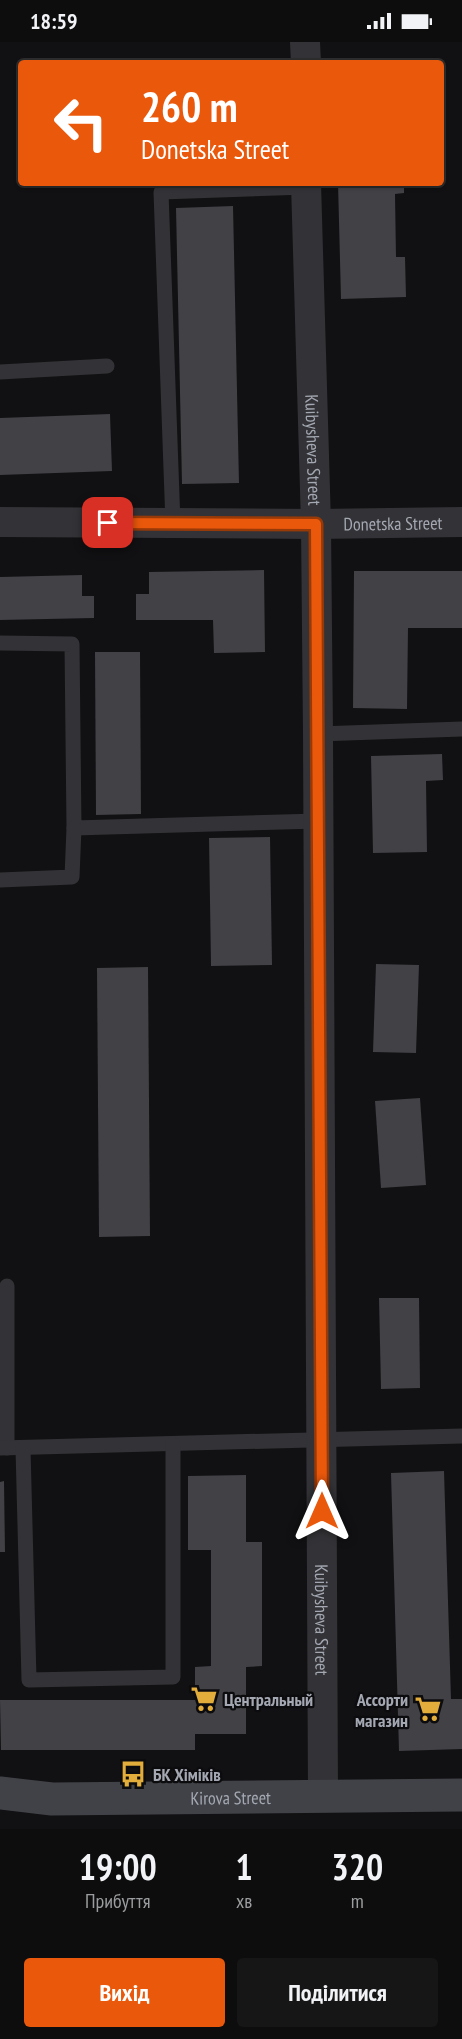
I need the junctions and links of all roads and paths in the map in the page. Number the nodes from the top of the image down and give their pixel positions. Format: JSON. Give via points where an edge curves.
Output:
{"nodes":[{"id":1,"x":306,"y":42,"type":"edge"},
{"id":2,"x":306,"y":60,"type":"edge"},
{"id":3,"x":285,"y":186,"type":"edge"},
{"id":4,"x":306,"y":186,"type":"edge"},
{"id":5,"x":106,"y":366,"type":"dead end"},
{"id":6,"x":0,"y":372,"type":"edge"},
{"id":7,"x":0,"y":522,"type":"edge"},
{"id":8,"x":462,"y":522,"type":"edge"},
{"id":9,"x":173,"y":524,"type":"junction"},
{"id":10,"x":316,"y":524,"type":"junction"},
{"id":11,"x":0,"y":644,"type":"edge"},
{"id":12,"x":462,"y":729,"type":"edge"},
{"id":13,"x":318,"y":734,"type":"junction"},
{"id":14,"x":319,"y":821,"type":"junction"},
{"id":15,"x":74,"y":828,"type":"junction"},
{"id":16,"x":0,"y":880,"type":"edge"},
{"id":17,"x":7,"y":1286,"type":"dead end"},
{"id":18,"x":462,"y":1436,"type":"edge"},
{"id":19,"x":322,"y":1439,"type":"junction"},
{"id":20,"x":172,"y":1444,"type":"junction"},
{"id":21,"x":10,"y":1448,"type":"edge"},
{"id":22,"x":0,"y":1794,"type":"edge"},
{"id":23,"x":462,"y":1795,"type":"edge"},
{"id":24,"x":323,"y":1796,"type":"junction"}],
"edges":[{"from":1,"to":2,"type":"street"},
{"from":3,"to":9,"type":"lane","via":[[161,192]]},
{"from":4,"to":10,"type":"street","name":"Kuibysheva Street"},
{"from":5,"to":6,"type":"lane"},
{"from":7,"to":9,"type":"street","name":"Donetska Street"},
{"from":8,"to":10,"type":"street","name":"Donetska Street"},
{"from":9,"to":10,"type":"street","name":"Donetska Street"},
{"from":10,"to":13,"type":"street","name":"Kuibysheva Street"},
{"from":11,"to":15,"type":"lane","via":[[72,644]]},
{"from":12,"to":13,"type":"lane"},
{"from":13,"to":14,"type":"street","name":"Kuibysheva Street"},
{"from":14,"to":15,"type":"lane"},
{"from":14,"to":19,"type":"street","name":"Kuibysheva Street"},
{"from":15,"to":16,"type":"lane","via":[[72,877]]},
{"from":17,"to":21,"type":"lane"},
{"from":18,"to":19,"type":"lane"},
{"from":19,"to":20,"type":"lane"},
{"from":19,"to":24,"type":"street","name":"Kuibysheva Street"},
{"from":20,"to":21,"type":"lane"},
{"from":20,"to":21,"type":"lane","via":[[173,1677],[29,1680]]},
{"from":22,"to":24,"type":"main road","name":"Kirova Street","via":[[52,1799]]},
{"from":23,"to":24,"type":"main road","name":"Kirova Street"}]}
